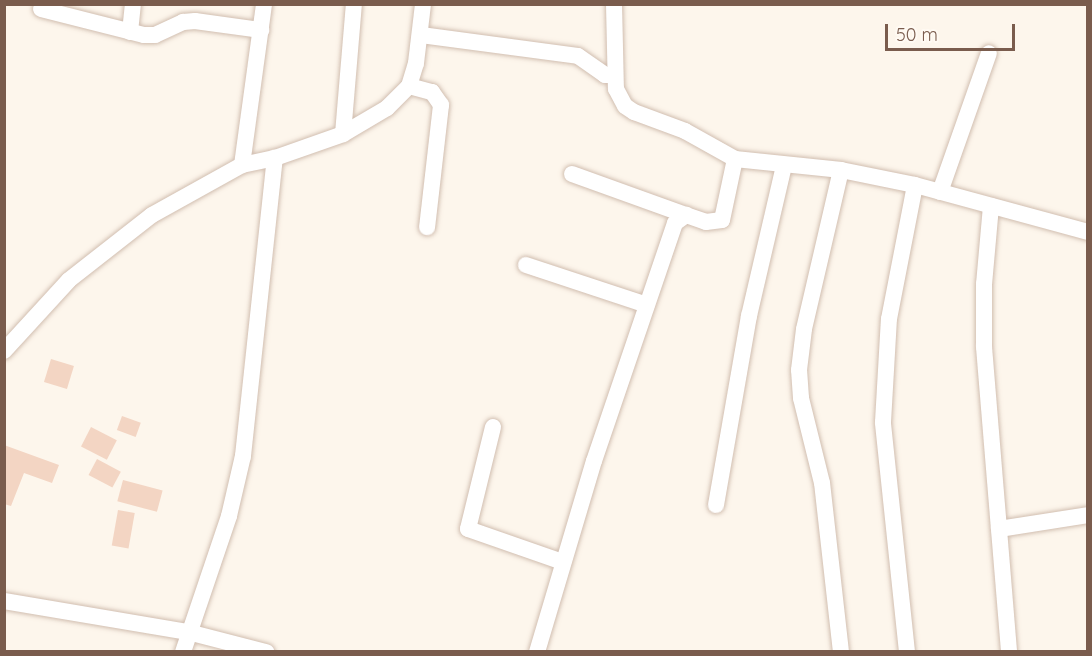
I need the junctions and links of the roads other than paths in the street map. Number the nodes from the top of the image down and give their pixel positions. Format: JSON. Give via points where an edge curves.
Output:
{"nodes":[{"id":1,"x":134,"y":4,"type":"edge"},
{"id":2,"x":264,"y":4,"type":"edge"},
{"id":3,"x":354,"y":4,"type":"edge"},
{"id":4,"x":423,"y":4,"type":"edge"},
{"id":5,"x":614,"y":4,"type":"edge"},
{"id":6,"x":40,"y":9,"type":"dead end"},
{"id":7,"x":261,"y":30,"type":"junction"},
{"id":8,"x":130,"y":32,"type":"junction"},
{"id":9,"x":421,"y":35,"type":"junction"},
{"id":10,"x":989,"y":53,"type":"dead end"},
{"id":11,"x":614,"y":75,"type":"junction"},
{"id":12,"x":409,"y":86,"type":"junction"},
{"id":13,"x":343,"y":134,"type":"junction"},
{"id":14,"x":275,"y":158,"type":"junction"},
{"id":15,"x":735,"y":159,"type":"junction"},
{"id":16,"x":242,"y":165,"type":"junction"},
{"id":17,"x":784,"y":165,"type":"junction"},
{"id":18,"x":841,"y":170,"type":"junction"},
{"id":19,"x":572,"y":174,"type":"dead end"},
{"id":20,"x":915,"y":185,"type":"junction"},
{"id":21,"x":940,"y":192,"type":"junction"},
{"id":22,"x":991,"y":206,"type":"junction"},
{"id":23,"x":686,"y":215,"type":"junction"},
{"id":24,"x":427,"y":226,"type":"dead end"},
{"id":25,"x":1088,"y":231,"type":"edge"},
{"id":26,"x":526,"y":265,"type":"dead end"},
{"id":27,"x":646,"y":305,"type":"junction"},
{"id":28,"x":4,"y":351,"type":"edge"},
{"id":29,"x":493,"y":427,"type":"dead end"},
{"id":30,"x":717,"y":505,"type":"dead end"},
{"id":31,"x":1088,"y":515,"type":"edge"},
{"id":32,"x":999,"y":529,"type":"junction"},
{"id":33,"x":563,"y":562,"type":"junction"},
{"id":34,"x":4,"y":601,"type":"edge"},
{"id":35,"x":188,"y":632,"type":"junction"},
{"id":36,"x":183,"y":651,"type":"edge"},
{"id":37,"x":266,"y":651,"type":"edge"},
{"id":38,"x":537,"y":651,"type":"edge"},
{"id":39,"x":841,"y":651,"type":"edge"},
{"id":40,"x":907,"y":651,"type":"edge"},
{"id":41,"x":1009,"y":651,"type":"edge"}],
"edges":[{"from":1,"to":8,"type":"street"},
{"from":2,"to":7,"type":"street"},
{"from":3,"to":13,"type":"street"},
{"from":4,"to":9,"type":"street"},
{"from":5,"to":11,"type":"street"},
{"from":6,"to":8,"type":"street"},
{"from":7,"to":8,"type":"street","via":[[195,21],[183,22],[155,35]]},
{"from":7,"to":16,"type":"street"},
{"from":9,"to":11,"type":"street","via":[[578,56],[605,75]]},
{"from":9,"to":12,"type":"street"},
{"from":10,"to":21,"type":"street"},
{"from":11,"to":15,"type":"street","via":[[615,88],[625,106],[685,131]]},
{"from":12,"to":13,"type":"street","via":[[387,108]]},
{"from":12,"to":24,"type":"street","via":[[432,93],[441,105]]},
{"from":13,"to":14,"type":"street"},
{"from":14,"to":16,"type":"street"},
{"from":14,"to":35,"type":"street","via":[[243,456],[229,516]]},
{"from":15,"to":17,"type":"street"},
{"from":15,"to":23,"type":"street","via":[[722,220],[706,222]]},
{"from":16,"to":28,"type":"street","via":[[162,209],[110,246],[38,310]]},
{"from":17,"to":18,"type":"street"},
{"from":17,"to":30,"type":"street","via":[[749,316]]},
{"from":18,"to":20,"type":"street"},
{"from":18,"to":39,"type":"street","via":[[804,329],[799,370],[801,398],[822,483]]},
{"from":19,"to":23,"type":"street"},
{"from":20,"to":21,"type":"street"},
{"from":20,"to":40,"type":"street","via":[[889,319],[883,411]]},
{"from":21,"to":22,"type":"street"},
{"from":22,"to":25,"type":"street"},
{"from":22,"to":32,"type":"street","via":[[984,346]]},
{"from":23,"to":27,"type":"street","via":[[675,223]]},
{"from":26,"to":27,"type":"street"},
{"from":27,"to":33,"type":"street"},
{"from":29,"to":33,"type":"street","via":[[468,529]]},
{"from":31,"to":32,"type":"street"},
{"from":32,"to":41,"type":"street"},
{"from":33,"to":38,"type":"street"},
{"from":34,"to":35,"type":"street"},
{"from":35,"to":36,"type":"street"},
{"from":35,"to":37,"type":"street"}]}
